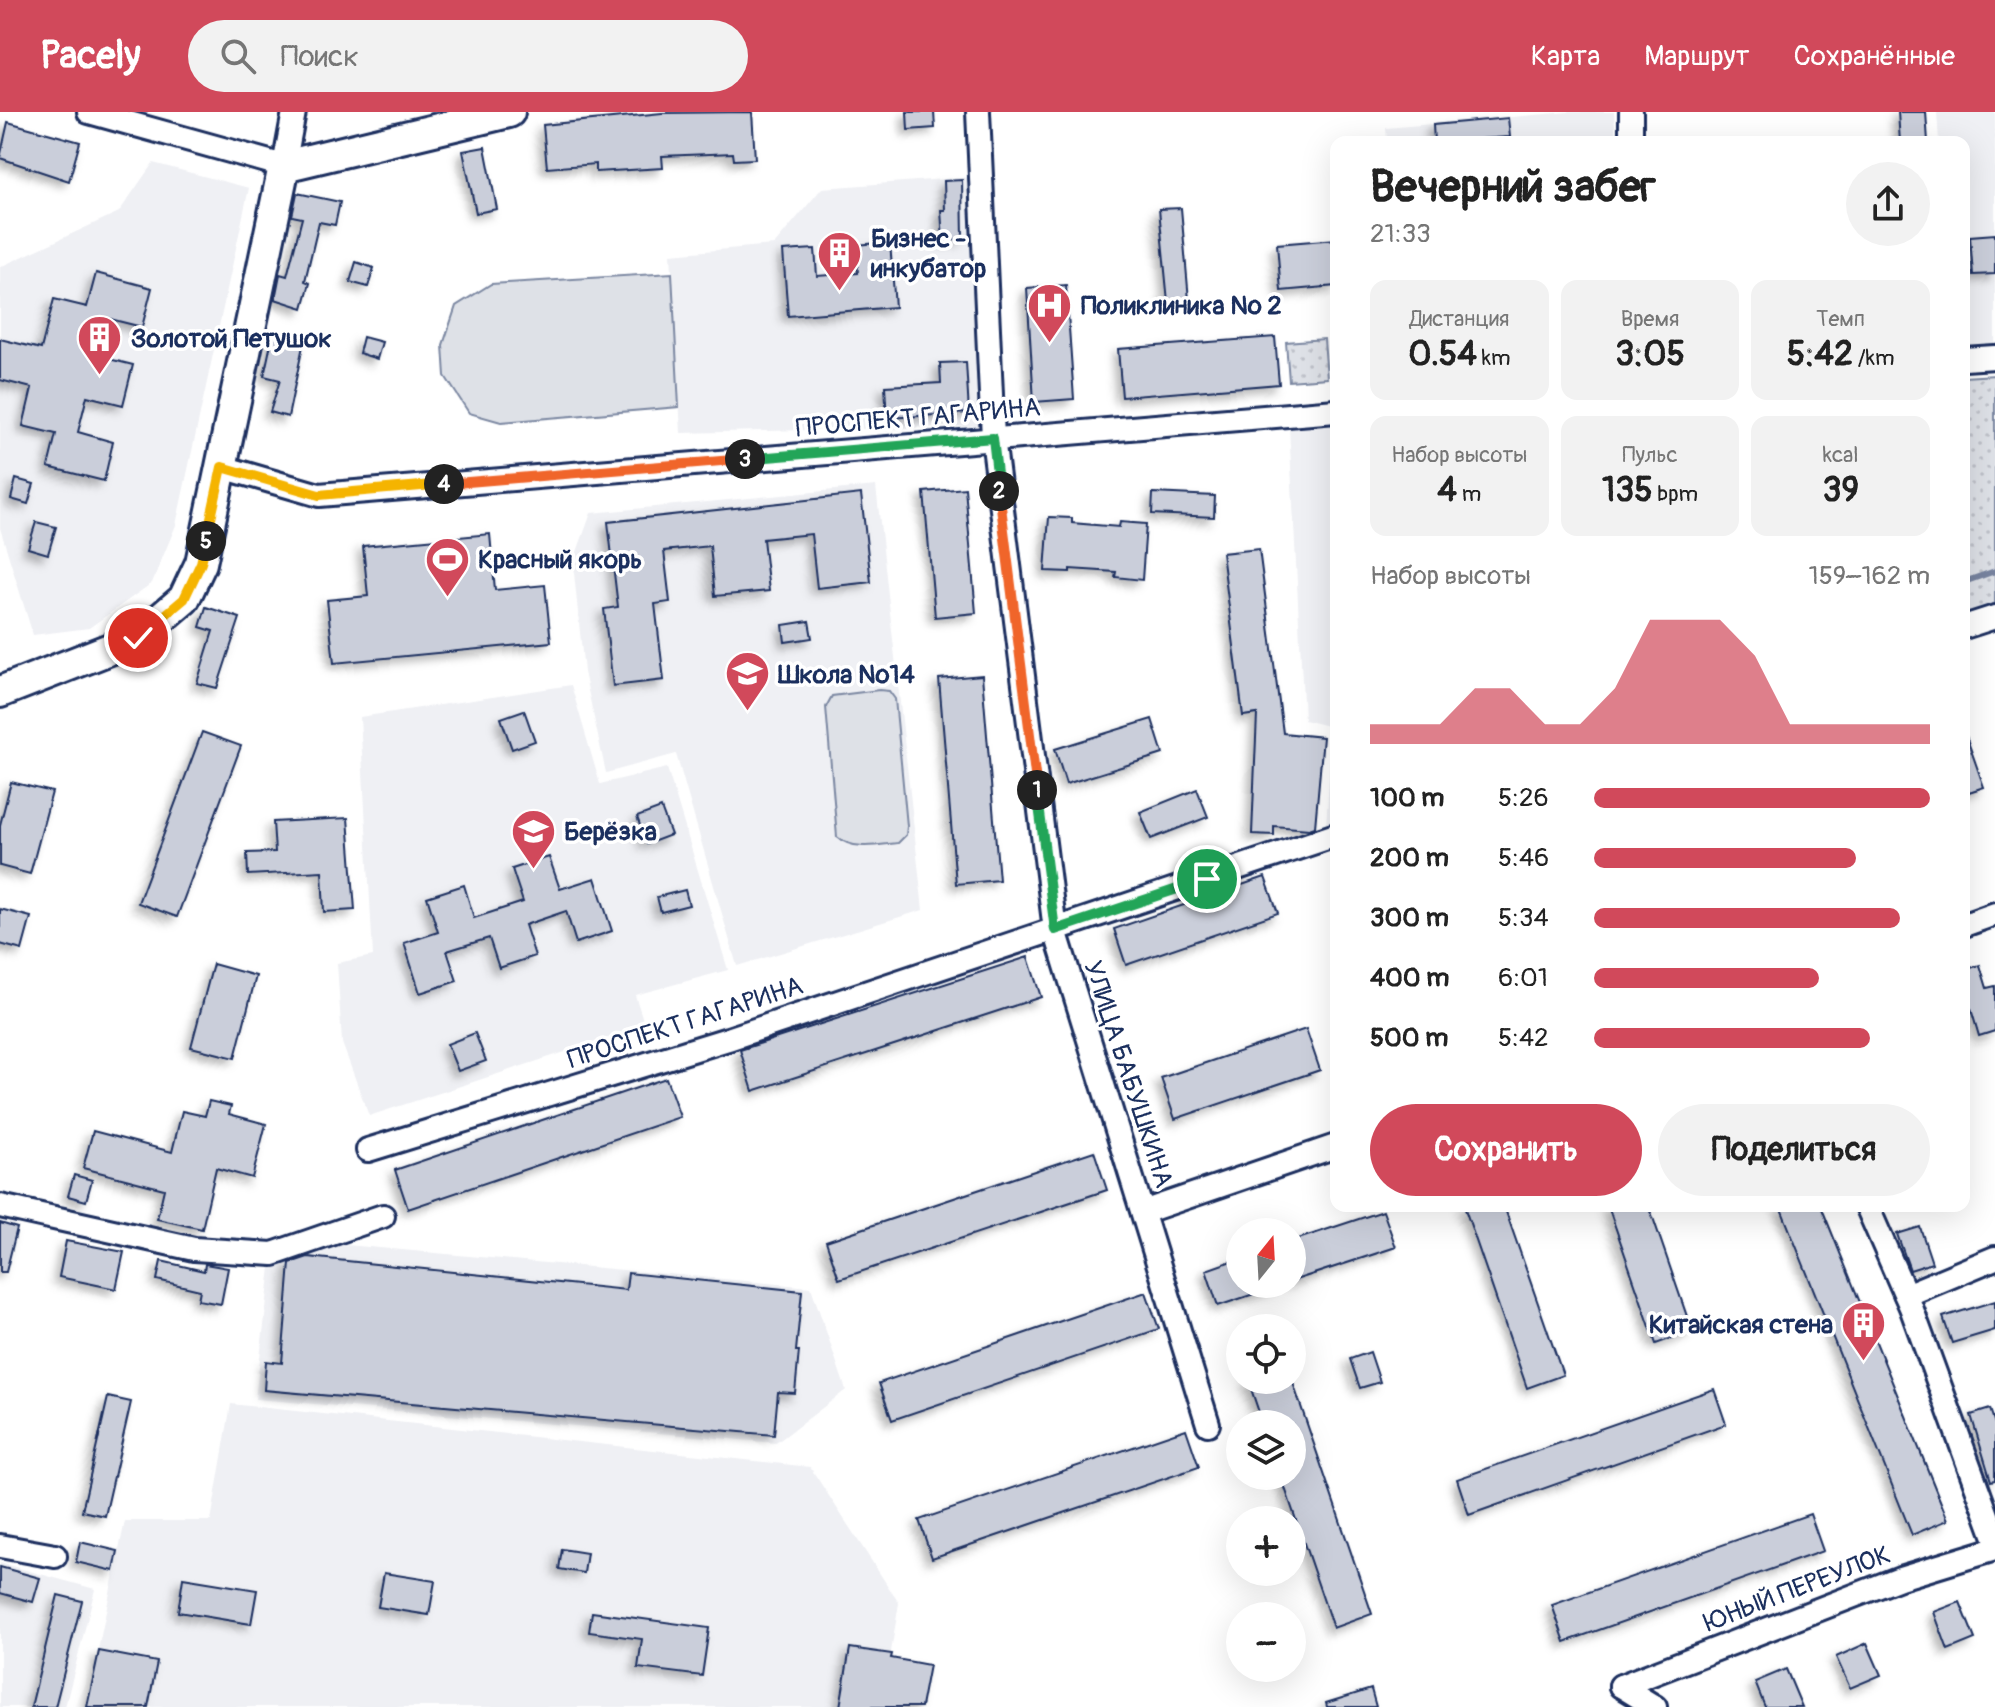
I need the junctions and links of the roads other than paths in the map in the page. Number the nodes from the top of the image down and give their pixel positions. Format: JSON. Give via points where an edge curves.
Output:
{"nodes":[{"id":1,"x":89,"y":112,"type":"edge"},
{"id":2,"x":294,"y":112,"type":"edge"},
{"id":3,"x":509,"y":112,"type":"edge"},
{"id":4,"x":978,"y":112,"type":"edge"},
{"id":5,"x":1631,"y":112,"type":"edge"},
{"id":6,"x":1631,"y":136,"type":"edge"},
{"id":7,"x":284,"y":166,"type":"junction"},
{"id":8,"x":1995,"y":357,"type":"edge"},
{"id":9,"x":1970,"y":359,"type":"edge"},
{"id":10,"x":1330,"y":411,"type":"edge"},
{"id":11,"x":993,"y":438,"type":"junction"},
{"id":12,"x":222,"y":467,"type":"junction"},
{"id":13,"x":1995,"y":617,"type":"edge"},
{"id":14,"x":1970,"y":625,"type":"edge"},
{"id":15,"x":0,"y":692,"type":"edge"},
{"id":16,"x":1330,"y":837,"type":"edge"},
{"id":17,"x":1995,"y":914,"type":"edge"},
{"id":18,"x":1970,"y":923,"type":"edge"},
{"id":19,"x":1055,"y":930,"type":"junction"},
{"id":20,"x":1330,"y":1148,"type":"edge"},
{"id":21,"x":368,"y":1150,"type":"dead end"},
{"id":22,"x":0,"y":1206,"type":"edge"},
{"id":23,"x":1143,"y":1212,"type":"junction"},
{"id":24,"x":1870,"y":1212,"type":"edge"},
{"id":25,"x":383,"y":1216,"type":"dead end"},
{"id":26,"x":1995,"y":1258,"type":"edge"},
{"id":27,"x":1906,"y":1295,"type":"junction"},
{"id":28,"x":1208,"y":1424,"type":"dead end"},
{"id":29,"x":1995,"y":1537,"type":"edge"},
{"id":30,"x":0,"y":1546,"type":"edge"},
{"id":31,"x":1995,"y":1549,"type":"edge"},
{"id":32,"x":55,"y":1556,"type":"dead end"},
{"id":33,"x":1655,"y":1707,"type":"edge"}],
"edges":[{"from":1,"to":7,"type":"street"},
{"from":2,"to":7,"type":"street"},
{"from":3,"to":7,"type":"street"},
{"from":4,"to":11,"type":"street","name":"УЛИЦА БАБУШКИНА"},
{"from":5,"to":6,"type":"street"},
{"from":7,"to":12,"type":"street"},
{"from":8,"to":9,"type":"street"},
{"from":10,"to":11,"type":"street","name":"ПРОСПЕКТ ГАГАРИНА"},
{"from":11,"to":12,"type":"street","name":"ПРОСПЕКТ ГАГАРИНА","via":[[319,495]]},
{"from":11,"to":19,"type":"street","name":"УЛИЦА БАБУШКИНА"},
{"from":12,"to":15,"type":"street","via":[[201,563],[184,599],[138,638]]},
{"from":13,"to":14,"type":"street"},
{"from":16,"to":19,"type":"street","name":"ПРОСПЕКТ ГАГАРИНА"},
{"from":17,"to":18,"type":"street"},
{"from":19,"to":21,"type":"street","name":"ПРОСПЕКТ ГАГАРИНА","via":[[728,1039]]},
{"from":19,"to":23,"type":"street","name":"УЛИЦА БАБУШКИНА"},
{"from":20,"to":23,"type":"street"},
{"from":22,"to":25,"type":"street","via":[[194,1249],[273,1254]]},
{"from":23,"to":28,"type":"street","name":"УЛИЦА БАБУШКИНА"},
{"from":24,"to":27,"type":"street"},
{"from":26,"to":27,"type":"street"},
{"from":27,"to":29,"type":"street"},
{"from":30,"to":32,"type":"street"},
{"from":31,"to":33,"type":"street","name":"ЮНЫЙ ПЕРЕУЛОК","via":[[1900,1578],[1621,1686]]}]}
